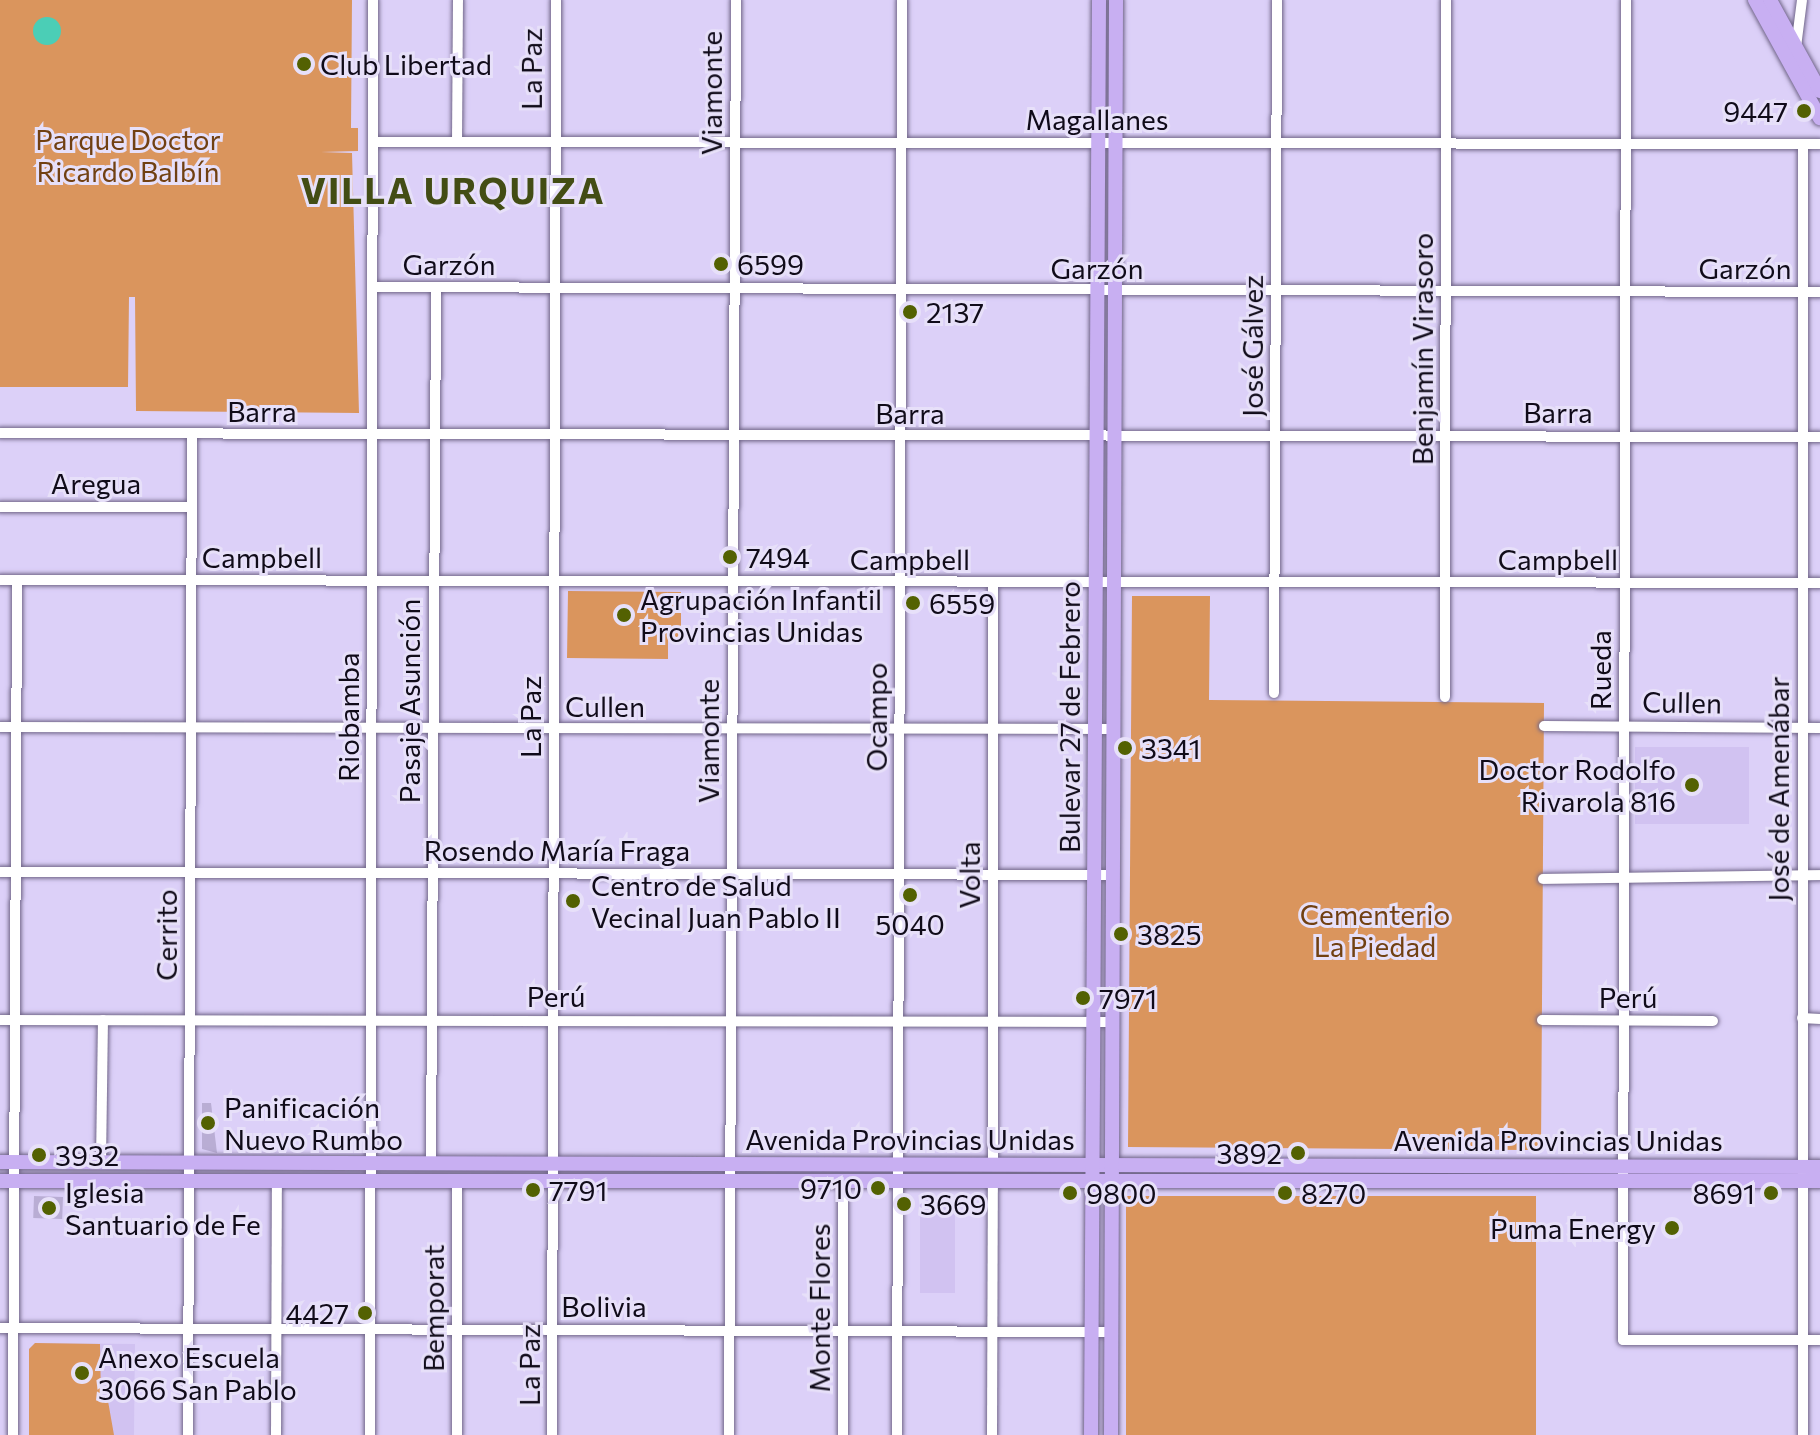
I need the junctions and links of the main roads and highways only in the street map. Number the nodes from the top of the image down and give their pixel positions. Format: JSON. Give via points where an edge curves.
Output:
{"nodes":[{"id":1,"x":1099,"y":0,"type":"edge"},
{"id":2,"x":1116,"y":0,"type":"edge"},
{"id":3,"x":1755,"y":0,"type":"edge"},
{"id":4,"x":1770,"y":0,"type":"edge"},
{"id":5,"x":1820,"y":91,"type":"edge"},
{"id":6,"x":1820,"y":118,"type":"edge"},
{"id":7,"x":7,"y":1162,"type":"edge"},
{"id":8,"x":1820,"y":1167,"type":"edge"},
{"id":9,"x":898,"y":1173,"type":"junction"},
{"id":10,"x":1092,"y":1173,"type":"junction"},
{"id":11,"x":1112,"y":1173,"type":"junction"},
{"id":12,"x":1802,"y":1174,"type":"junction"},
{"id":13,"x":7,"y":1181,"type":"edge"},
{"id":14,"x":1820,"y":1181,"type":"edge"},
{"id":15,"x":1091,"y":1435,"type":"edge"},
{"id":16,"x":1111,"y":1435,"type":"edge"}],
"edges":[{"from":1,"to":10,"type":"main road","name":"Bulevar 27 de Febrero"},
{"from":2,"to":11,"type":"main road","name":"Bulevar 27 de Febrero"},
{"from":3,"to":6,"type":"main road"},
{"from":4,"to":5,"type":"main road"},
{"from":7,"to":9,"type":"main road","name":"Avenida Provincias Unidas","via":[[730,1165]]},
{"from":8,"to":12,"type":"main road","name":"Avenida Provincias Unidas"},
{"from":9,"to":10,"type":"main road","name":"Avenida Provincias Unidas"},
{"from":9,"to":13,"type":"main road","name":"Avenida Provincias Unidas","via":[[843,1181]]},
{"from":10,"to":11,"type":"main road","name":"Avenida Provincias Unidas"},
{"from":10,"to":15,"type":"main road","name":"Bulevar 27 de Febrero"},
{"from":11,"to":12,"type":"main road","name":"Avenida Provincias Unidas"},
{"from":11,"to":16,"type":"main road","name":"Bulevar 27 de Febrero"},
{"from":12,"to":14,"type":"main road","name":"Avenida Provincias Unidas"}]}
